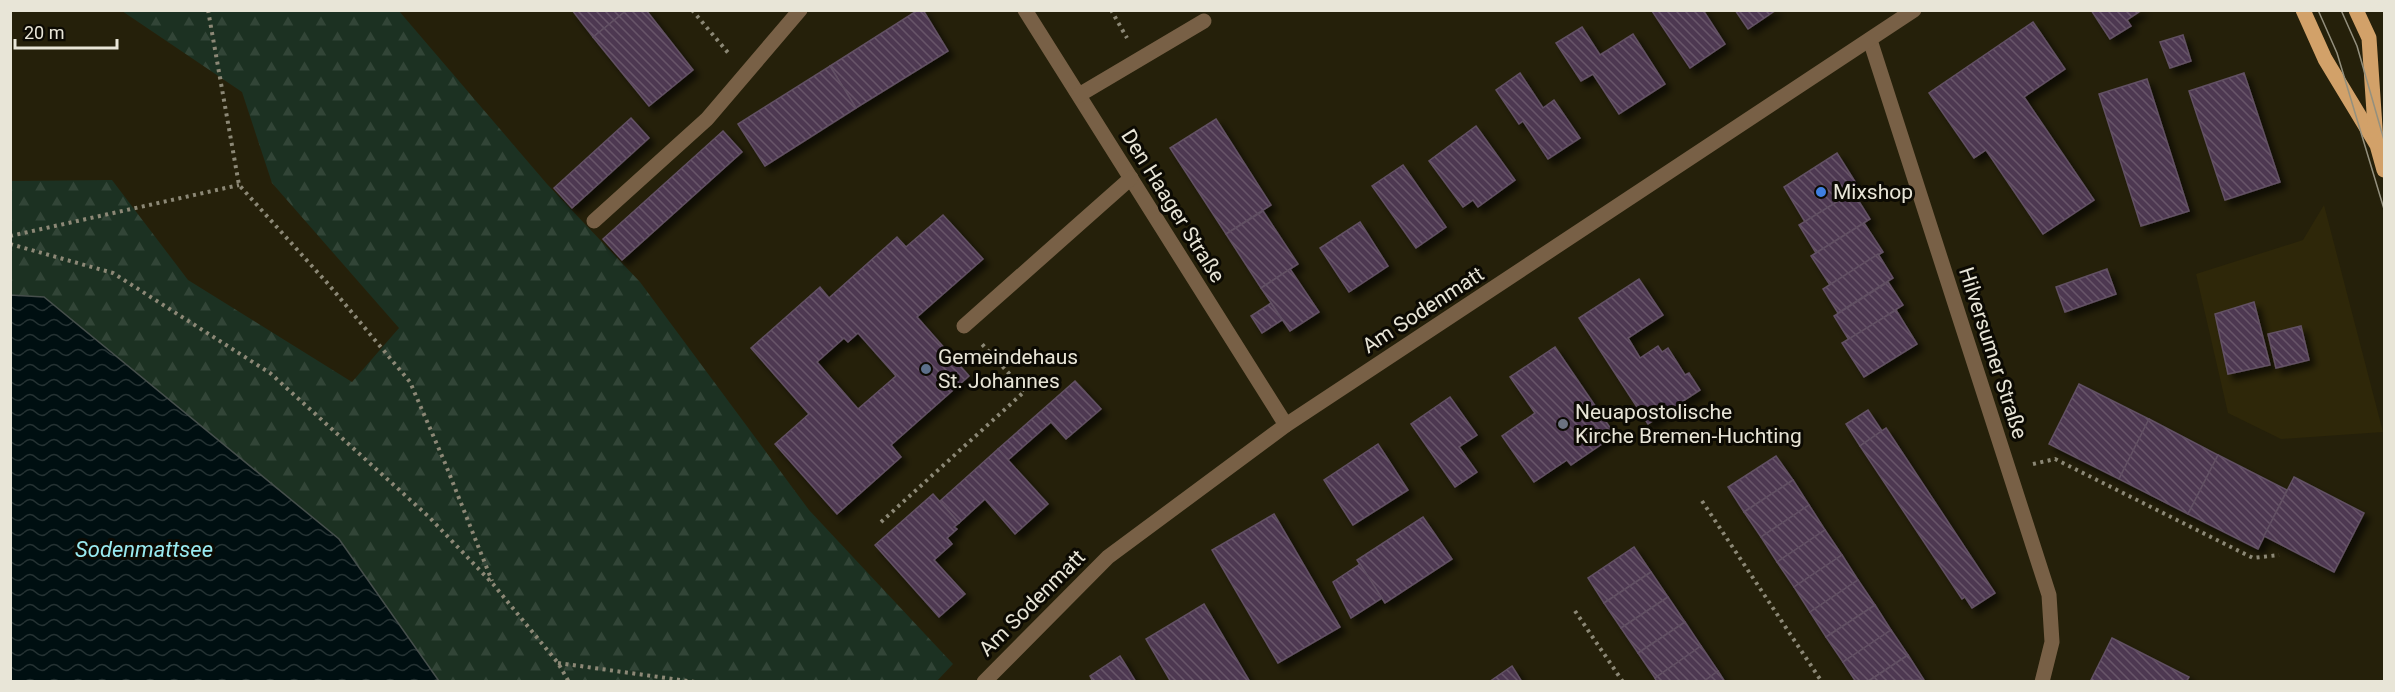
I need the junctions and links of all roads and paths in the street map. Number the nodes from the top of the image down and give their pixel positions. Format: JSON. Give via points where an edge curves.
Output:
{"nodes":[{"id":1,"x":208,"y":10,"type":"edge"},
{"id":2,"x":692,"y":10,"type":"edge"},
{"id":3,"x":800,"y":10,"type":"edge"},
{"id":4,"x":1025,"y":10,"type":"edge"},
{"id":5,"x":1111,"y":10,"type":"edge"},
{"id":6,"x":1914,"y":10,"type":"edge"},
{"id":7,"x":2303,"y":10,"type":"edge"},
{"id":8,"x":2356,"y":10,"type":"edge"},
{"id":9,"x":1204,"y":21,"type":"dead end"},
{"id":10,"x":1870,"y":40,"type":"junction"},
{"id":11,"x":1139,"y":59,"type":"junction"},
{"id":12,"x":746,"y":74,"type":"junction"},
{"id":13,"x":1079,"y":95,"type":"junction"},
{"id":14,"x":2377,"y":146,"type":"junction"},
{"id":15,"x":2385,"y":170,"type":"edge"},
{"id":16,"x":1131,"y":178,"type":"junction"},
{"id":17,"x":239,"y":185,"type":"junction"},
{"id":18,"x":594,"y":221,"type":"dead end"},
{"id":19,"x":10,"y":236,"type":"edge"},
{"id":20,"x":10,"y":244,"type":"edge"},
{"id":21,"x":964,"y":326,"type":"joint"},
{"id":22,"x":1286,"y":424,"type":"junction"},
{"id":23,"x":2008,"y":469,"type":"junction"},
{"id":24,"x":1702,"y":501,"type":"dead end"},
{"id":25,"x":881,"y":522,"type":"dead end"},
{"id":26,"x":2279,"y":555,"type":"dead end"},
{"id":27,"x":493,"y":584,"type":"junction"},
{"id":28,"x":1575,"y":611,"type":"dead end"},
{"id":29,"x":558,"y":663,"type":"junction"},
{"id":30,"x":569,"y":681,"type":"edge"},
{"id":31,"x":696,"y":681,"type":"edge"},
{"id":32,"x":984,"y":681,"type":"edge"},
{"id":33,"x":1623,"y":681,"type":"edge"},
{"id":34,"x":1822,"y":681,"type":"edge"},
{"id":35,"x":2042,"y":681,"type":"edge"}],
"edges":[{"from":1,"to":17,"type":"path"},
{"from":2,"to":12,"type":"path"},
{"from":3,"to":12,"type":"street"},
{"from":4,"to":13,"type":"street","name":"Den Haager Straße"},
{"from":5,"to":11,"type":"path"},
{"from":6,"to":10,"type":"street","name":"Am Sodenmatt"},
{"from":7,"to":14,"type":"main road","via":[[2325,59]]},
{"from":8,"to":14,"type":"main road","via":[[2369,38]]},
{"from":9,"to":11,"type":"street"},
{"from":10,"to":22,"type":"street","name":"Am Sodenmatt"},
{"from":10,"to":23,"type":"street","name":"Hilversumer Straße"},
{"from":11,"to":13,"type":"street"},
{"from":12,"to":18,"type":"street","via":[[707,118]]},
{"from":13,"to":16,"type":"street","name":"Den Haager Straße"},
{"from":14,"to":15,"type":"main road"},
{"from":16,"to":21,"type":"street"},
{"from":16,"to":22,"type":"street","name":"Den Haager Straße"},
{"from":17,"to":19,"type":"path"},
{"from":17,"to":27,"type":"path","via":[[410,382]]},
{"from":20,"to":27,"type":"path","via":[[113,273],[270,373],[428,516]]},
{"from":21,"to":25,"type":"path","via":[[1025,391]]},
{"from":22,"to":32,"type":"street","name":"Am Sodenmatt","via":[[1108,557]]},
{"from":23,"to":26,"type":"path","via":[[2055,459],[2253,558]]},
{"from":23,"to":35,"type":"street","name":"Hilversumer Straße","via":[[2049,595],[2052,642]]},
{"from":24,"to":34,"type":"path"},
{"from":27,"to":29,"type":"path"},
{"from":28,"to":33,"type":"path"},
{"from":29,"to":30,"type":"path"},
{"from":29,"to":31,"type":"path"}]}
